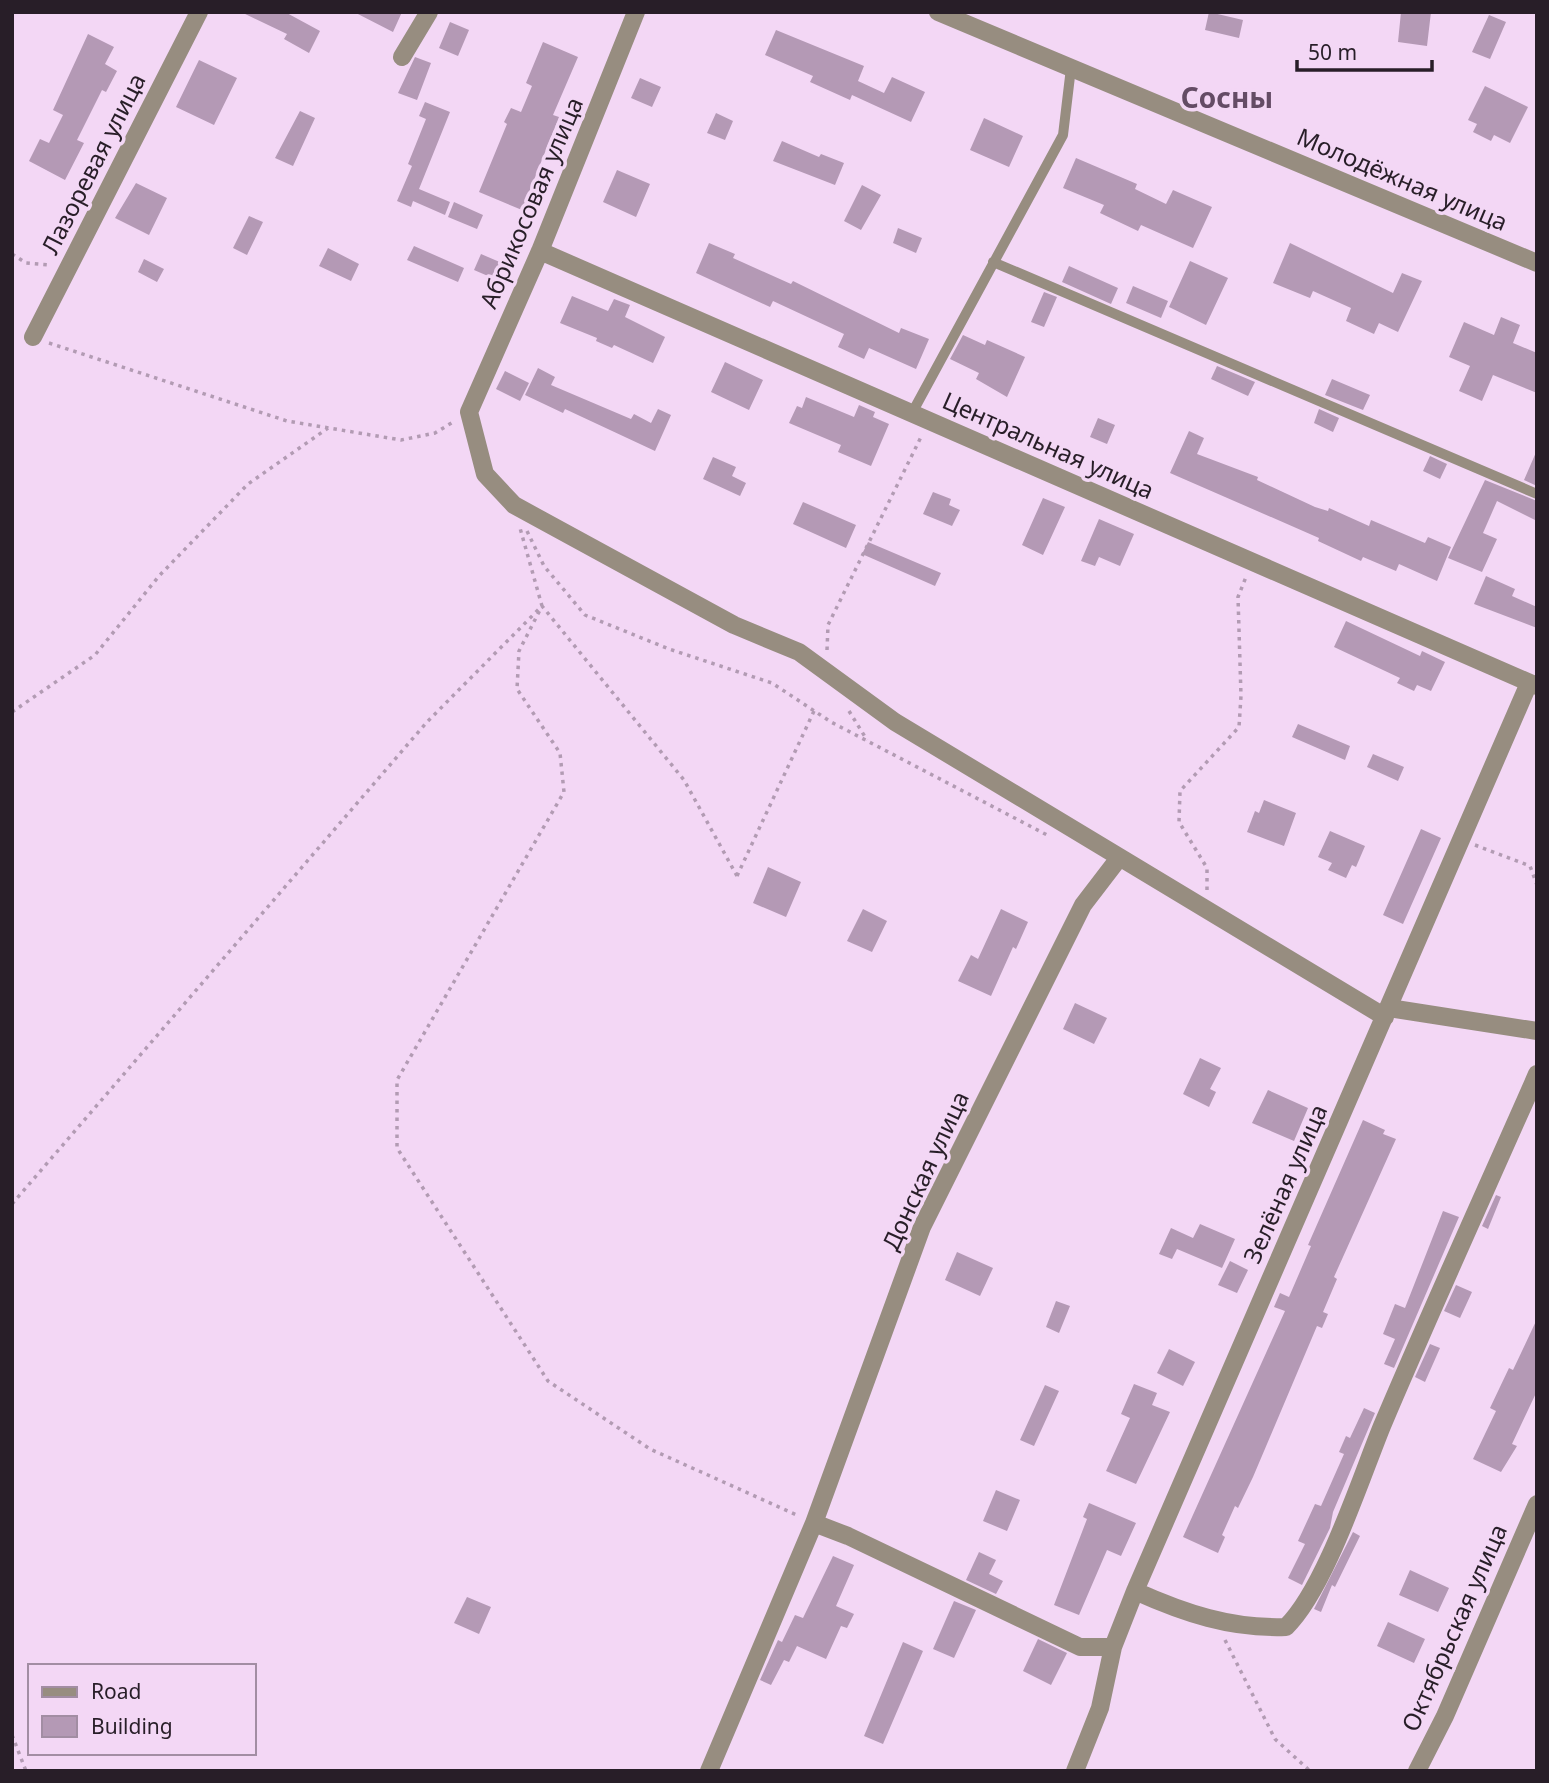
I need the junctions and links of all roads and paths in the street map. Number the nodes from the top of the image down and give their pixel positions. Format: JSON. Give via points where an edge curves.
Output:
{"nodes":[{"id":1,"x":199,"y":12,"type":"edge"},
{"id":2,"x":429,"y":12,"type":"edge"},
{"id":3,"x":636,"y":12,"type":"edge"},
{"id":4,"x":938,"y":12,"type":"edge"},
{"id":5,"x":402,"y":57,"type":"dead end"},
{"id":6,"x":1071,"y":68,"type":"junction"},
{"id":7,"x":540,"y":251,"type":"junction"},
{"id":8,"x":12,"y":254,"type":"edge"},
{"id":9,"x":993,"y":262,"type":"junction"},
{"id":10,"x":1537,"y":263,"type":"edge"},
{"id":11,"x":69,"y":267,"type":"junction"},
{"id":12,"x":33,"y":338,"type":"joint"},
{"id":13,"x":469,"y":412,"type":"junction"},
{"id":14,"x":912,"y":413,"type":"junction"},
{"id":15,"x":929,"y":421,"type":"junction"},
{"id":16,"x":328,"y":428,"type":"junction"},
{"id":17,"x":1537,"y":494,"type":"edge"},
{"id":18,"x":513,"y":505,"type":"junction"},
{"id":19,"x":1253,"y":562,"type":"junction"},
{"id":20,"x":542,"y":606,"type":"junction"},
{"id":21,"x":825,"y":673,"type":"junction"},
{"id":22,"x":1533,"y":685,"type":"edge"},
{"id":23,"x":846,"y":707,"type":"dead end"},
{"id":24,"x":814,"y":711,"type":"junction"},
{"id":25,"x":12,"y":712,"type":"edge"},
{"id":26,"x":867,"y":741,"type":"junction"},
{"id":27,"x":1462,"y":839,"type":"junction"},
{"id":28,"x":1060,"y":840,"type":"dead end"},
{"id":29,"x":1119,"y":858,"type":"junction"},
{"id":30,"x":1537,"y":884,"type":"edge"},
{"id":31,"x":1206,"y":907,"type":"junction"},
{"id":32,"x":1387,"y":1012,"type":"junction"},
{"id":33,"x":1537,"y":1031,"type":"edge"},
{"id":34,"x":1537,"y":1074,"type":"edge"},
{"id":35,"x":12,"y":1203,"type":"edge"},
{"id":36,"x":1537,"y":1504,"type":"edge"},
{"id":37,"x":814,"y":1523,"type":"junction"},
{"id":38,"x":1135,"y":1591,"type":"junction"},
{"id":39,"x":1216,"y":1622,"type":"junction"},
{"id":40,"x":1113,"y":1647,"type":"junction"},
{"id":41,"x":12,"y":1735,"type":"edge"},
{"id":42,"x":26,"y":1771,"type":"edge"},
{"id":43,"x":709,"y":1771,"type":"edge"},
{"id":44,"x":1075,"y":1771,"type":"edge"},
{"id":45,"x":1310,"y":1771,"type":"edge"},
{"id":46,"x":1417,"y":1771,"type":"edge"}],
"edges":[{"from":1,"to":11,"type":"street","name":"Лазоревая улица"},
{"from":2,"to":5,"type":"street"},
{"from":3,"to":7,"type":"street","name":"Абрикосовая улица"},
{"from":4,"to":6,"type":"street","name":"Молодёжная улица"},
{"from":6,"to":9,"type":"lane","via":[[1063,135]]},
{"from":6,"to":10,"type":"street","name":"Молодёжная улица"},
{"from":7,"to":13,"type":"street","name":"Абрикосовая улица"},
{"from":7,"to":14,"type":"street","name":"Центральная улица"},
{"from":8,"to":11,"type":"path","via":[[26,263]]},
{"from":9,"to":14,"type":"lane"},
{"from":9,"to":17,"type":"lane"},
{"from":11,"to":12,"type":"street","name":"Лазоревая улица"},
{"from":12,"to":16,"type":"path","via":[[287,421]]},
{"from":13,"to":16,"type":"path","via":[[435,433],[401,440]]},
{"from":13,"to":18,"type":"street","via":[[485,474]]},
{"from":14,"to":15,"type":"street","name":"Центральная улица"},
{"from":15,"to":19,"type":"street","name":"Центральная улица"},
{"from":15,"to":21,"type":"path","via":[[828,625]]},
{"from":16,"to":25,"type":"path","via":[[248,484],[159,576],[95,655]]},
{"from":18,"to":20,"type":"path"},
{"from":18,"to":21,"type":"street","via":[[734,625],[799,652]]},
{"from":18,"to":24,"type":"path","via":[[544,566],[585,615],[772,683]]},
{"from":19,"to":22,"type":"street","name":"Центральная улица"},
{"from":19,"to":31,"type":"path","via":[[1238,597],[1239,727],[1180,791],[1179,822],[1208,869]]},
{"from":20,"to":24,"type":"path","via":[[684,780],[737,876]]},
{"from":20,"to":35,"type":"path","via":[[426,722]]},
{"from":20,"to":37,"type":"path","via":[[519,651],[517,688],[560,753],[564,792],[397,1080],[397,1148],[548,1381],[650,1449]]},
{"from":21,"to":29,"type":"street","via":[[895,722]]},
{"from":22,"to":27,"type":"street","name":"Зелёная улица"},
{"from":23,"to":26,"type":"path"},
{"from":24,"to":26,"type":"path"},
{"from":26,"to":28,"type":"path","via":[[1036,832]]},
{"from":27,"to":30,"type":"path","via":[[1530,866]]},
{"from":27,"to":32,"type":"street","name":"Зелёная улица"},
{"from":29,"to":31,"type":"street"},
{"from":29,"to":37,"type":"street","name":"Донская улица","via":[[1083,905],[922,1227]]},
{"from":31,"to":32,"type":"street"},
{"from":32,"to":33,"type":"street"},
{"from":32,"to":38,"type":"street","name":"Зелёная улица"},
{"from":34,"to":39,"type":"street","via":[[1320,1575],[1298,1615],[1286,1627]]},
{"from":36,"to":46,"type":"street","name":"Октябрьская улица"},
{"from":37,"to":40,"type":"street","via":[[1080,1647]]},
{"from":37,"to":43,"type":"street","name":"Донская улица"},
{"from":38,"to":39,"type":"street"},
{"from":38,"to":40,"type":"street","name":"Зелёная улица"},
{"from":39,"to":45,"type":"path","via":[[1275,1739]]},
{"from":40,"to":44,"type":"street","name":"Зелёная улица","via":[[1100,1708]]},
{"from":41,"to":42,"type":"path"}]}
